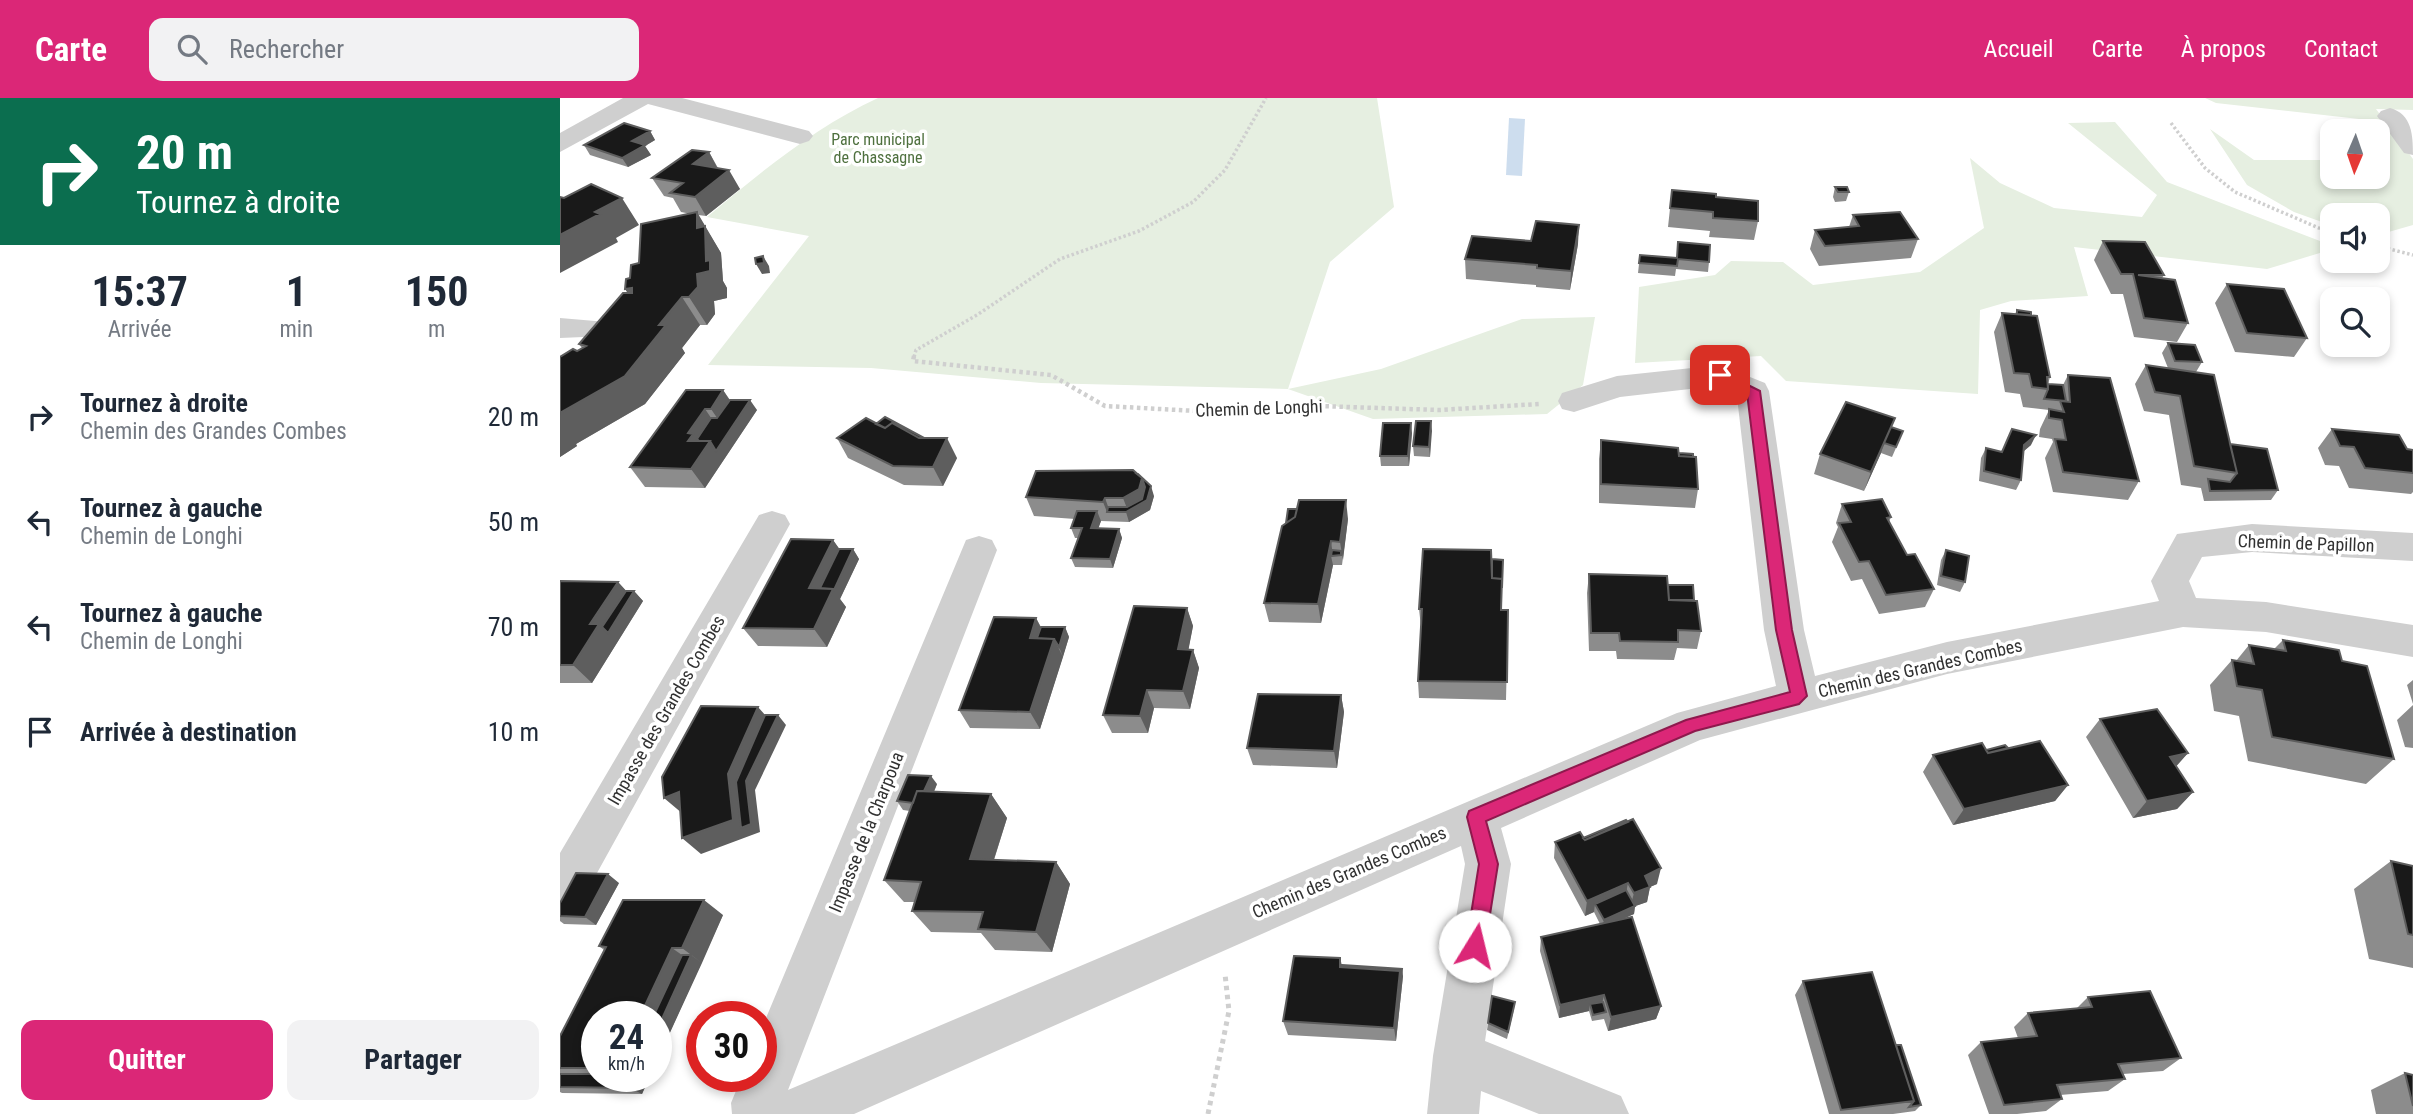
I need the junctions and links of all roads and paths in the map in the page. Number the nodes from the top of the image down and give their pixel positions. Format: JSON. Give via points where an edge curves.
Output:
{"nodes":[{"id":1,"x":640,"y":98,"type":"edge"},
{"id":2,"x":653,"y":98,"type":"edge"},
{"id":3,"x":1266,"y":98,"type":"edge"},
{"id":4,"x":2390,"y":116,"type":"dead end"},
{"id":5,"x":2171,"y":123,"type":"dead end"},
{"id":6,"x":800,"y":136,"type":"dead end"},
{"id":7,"x":560,"y":144,"type":"edge"},
{"id":8,"x":2413,"y":147,"type":"edge"},
{"id":9,"x":2320,"y":228,"type":"edge"},
{"id":10,"x":2390,"y":249,"type":"edge"},
{"id":11,"x":2413,"y":255,"type":"edge"},
{"id":12,"x":560,"y":328,"type":"edge"},
{"id":13,"x":596,"y":329,"type":"edge"},
{"id":14,"x":1574,"y":401,"type":"joint"},
{"id":15,"x":772,"y":524,"type":"dead end"},
{"id":16,"x":2413,"y":547,"type":"edge"},
{"id":17,"x":979,"y":550,"type":"dead end"},
{"id":18,"x":2183,"y":612,"type":"junction"},
{"id":19,"x":2413,"y":641,"type":"edge"},
{"id":20,"x":1799,"y":696,"type":"junction"},
{"id":21,"x":1476,"y":817,"type":"junction"},
{"id":22,"x":560,"y":896,"type":"edge"},
{"id":23,"x":1220,"y":928,"type":"junction"},
{"id":24,"x":1458,"y":1056,"type":"junction"},
{"id":25,"x":758,"y":1114,"type":"edge"},
{"id":26,"x":794,"y":1114,"type":"edge"},
{"id":27,"x":1208,"y":1114,"type":"edge"},
{"id":28,"x":1454,"y":1114,"type":"edge"},
{"id":29,"x":1603,"y":1114,"type":"edge"}],
"edges":[{"from":1,"to":7,"type":"street"},
{"from":2,"to":6,"type":"street"},
{"from":3,"to":14,"type":"path","name":"Chemin de Longhi","via":[[1224,170],[1193,202],[1139,231],[1060,259],[916,350],[914,361],[1051,374],[1105,406],[1233,413],[1318,406],[1439,410]]},
{"from":4,"to":8,"type":"street"},
{"from":5,"to":9,"type":"path","via":[[2205,168],[2235,192]]},
{"from":10,"to":11,"type":"path"},
{"from":12,"to":13,"type":"street"},
{"from":14,"to":20,"type":"street","via":[[1617,387],[1720,375],[1753,391],[1784,630]]},
{"from":15,"to":22,"type":"street","name":"Impasse des Grandes Combes"},
{"from":16,"to":18,"type":"street","name":"Chemin de Papillon","via":[[2252,538],[2190,544],[2171,581]]},
{"from":17,"to":25,"type":"street","name":"Impasse de la Charpoua","via":[[762,1090]]},
{"from":18,"to":19,"type":"street","name":"Chemin des Grandes Combes","via":[[2266,617]]},
{"from":18,"to":20,"type":"street","name":"Chemin des Grandes Combes","via":[[1947,658]]},
{"from":20,"to":21,"type":"street","name":"Chemin des Grandes Combes","via":[[1692,725]]},
{"from":21,"to":23,"type":"street","name":"Chemin des Grandes Combes"},
{"from":21,"to":24,"type":"street","via":[[1488,864]]},
{"from":23,"to":26,"type":"street","name":"Chemin des Grandes Combes"},
{"from":23,"to":27,"type":"path","via":[[1229,1011]]},
{"from":24,"to":28,"type":"street"},
{"from":24,"to":29,"type":"street"}]}
